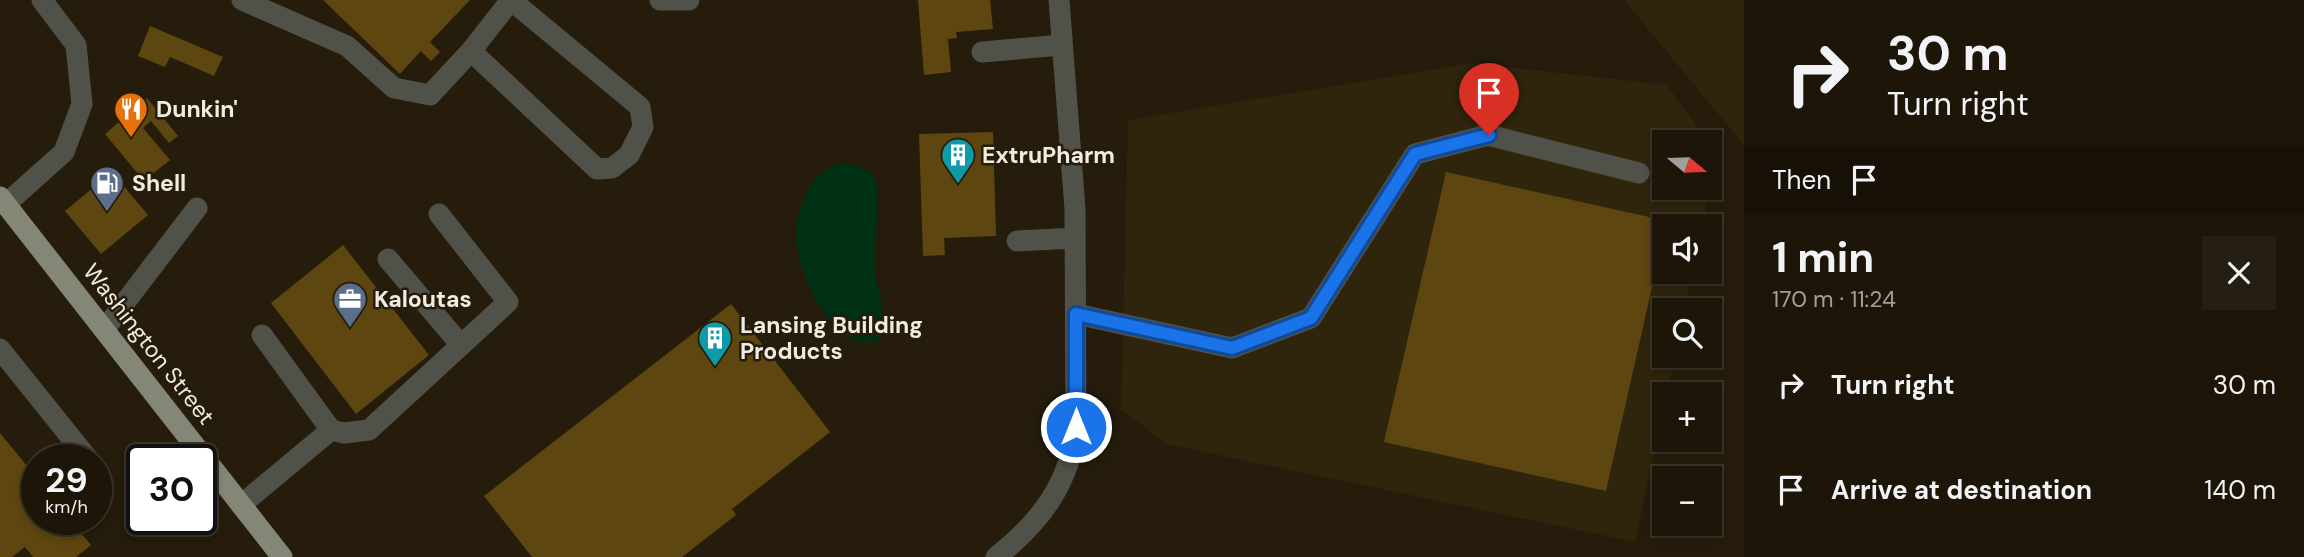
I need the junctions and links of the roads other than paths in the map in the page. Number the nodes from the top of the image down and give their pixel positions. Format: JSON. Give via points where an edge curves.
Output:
{"nodes":[{"id":1,"x":42,"y":0,"type":"edge"},
{"id":2,"x":242,"y":0,"type":"edge"},
{"id":3,"x":511,"y":0,"type":"edge"},
{"id":4,"x":660,"y":0,"type":"edge"},
{"id":5,"x":689,"y":0,"type":"edge"},
{"id":6,"x":1059,"y":0,"type":"edge"},
{"id":7,"x":1062,"y":45,"type":"junction"},
{"id":8,"x":471,"y":51,"type":"junction"},
{"id":9,"x":982,"y":52,"type":"dead end"},
{"id":10,"x":1639,"y":173,"type":"dead end"},
{"id":11,"x":3,"y":201,"type":"edge"},
{"id":12,"x":197,"y":208,"type":"dead end"},
{"id":13,"x":439,"y":214,"type":"dead end"},
{"id":14,"x":1075,"y":238,"type":"junction"},
{"id":15,"x":1017,"y":242,"type":"dead end"},
{"id":16,"x":388,"y":259,"type":"dead end"},
{"id":17,"x":1076,"y":314,"type":"junction"},
{"id":18,"x":104,"y":330,"type":"junction"},
{"id":19,"x":262,"y":335,"type":"dead end"},
{"id":20,"x":461,"y":345,"type":"junction"},
{"id":21,"x":0,"y":349,"type":"edge"},
{"id":22,"x":331,"y":430,"type":"junction"},
{"id":23,"x":76,"y":444,"type":"edge"},
{"id":24,"x":241,"y":505,"type":"junction"},
{"id":25,"x":282,"y":557,"type":"edge"},
{"id":26,"x":996,"y":557,"type":"edge"}],
"edges":[{"from":1,"to":11,"type":"street","via":[[76,45],[82,104],[64,152]]},
{"from":2,"to":8,"type":"street","via":[[346,46],[394,88],[430,95]]},
{"from":3,"to":8,"type":"street"},
{"from":3,"to":8,"type":"street","via":[[640,107],[643,127],[629,155],[612,168],[597,169]]},
{"from":4,"to":5,"type":"street"},
{"from":6,"to":7,"type":"street"},
{"from":7,"to":9,"type":"street"},
{"from":7,"to":14,"type":"street"},
{"from":10,"to":17,"type":"street","via":[[1489,135],[1415,154],[1311,318],[1232,348]]},
{"from":11,"to":18,"type":"main road","name":"Washington Street"},
{"from":12,"to":18,"type":"street"},
{"from":13,"to":20,"type":"street","via":[[508,302]]},
{"from":14,"to":15,"type":"street"},
{"from":14,"to":17,"type":"street"},
{"from":16,"to":20,"type":"street"},
{"from":17,"to":26,"type":"street","via":[[1076,427],[1069,465],[1045,510]]},
{"from":18,"to":24,"type":"main road","name":"Washington Street"},
{"from":19,"to":22,"type":"street"},
{"from":20,"to":22,"type":"street","via":[[369,430]]},
{"from":21,"to":23,"type":"street"},
{"from":22,"to":24,"type":"street"},
{"from":24,"to":25,"type":"main road","name":"Washington Street"}]}
